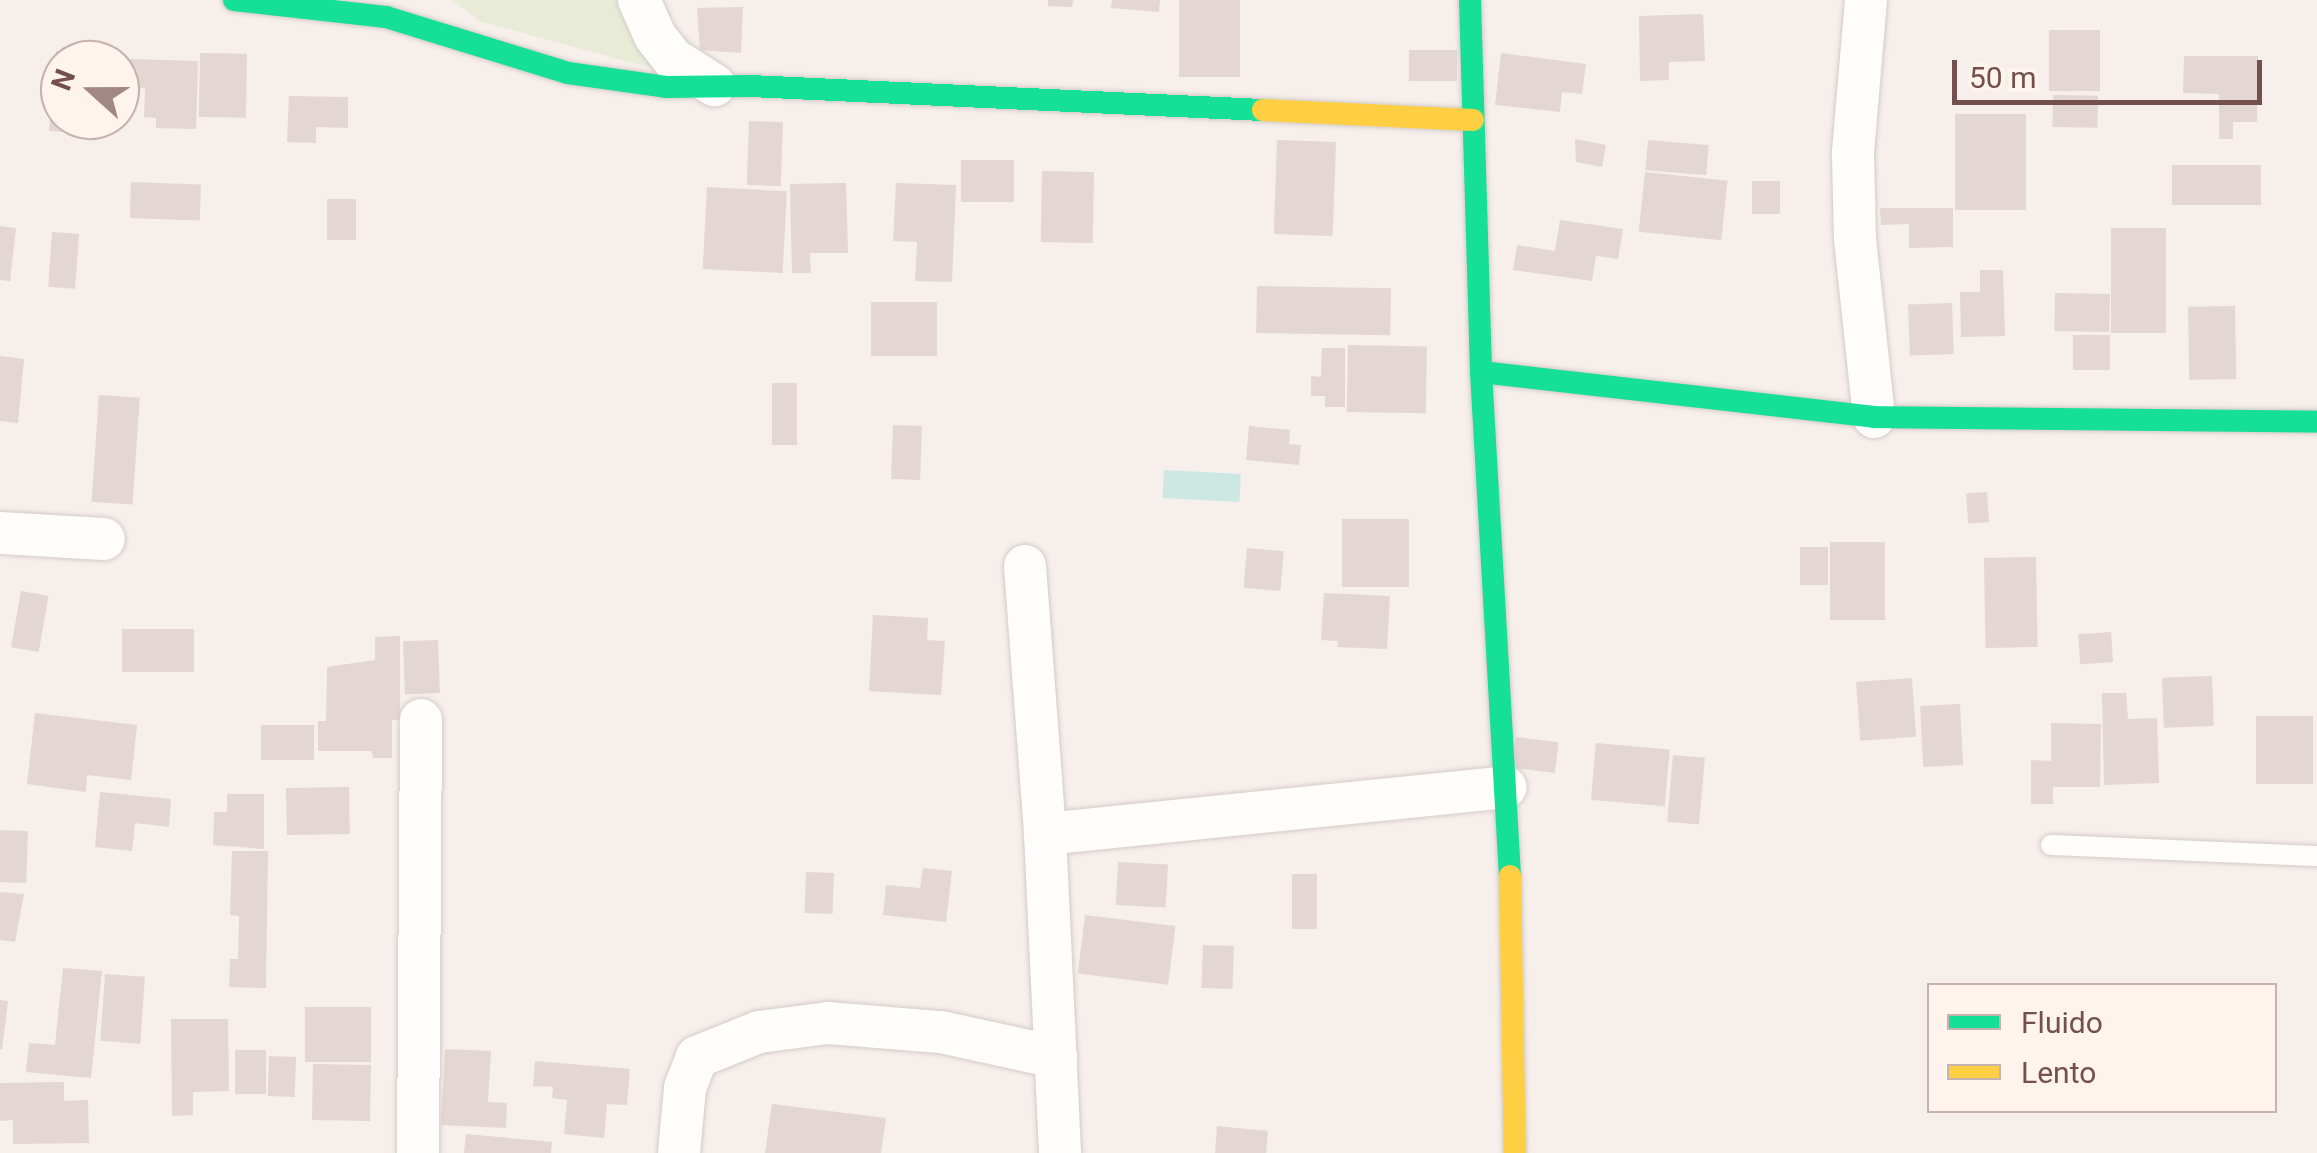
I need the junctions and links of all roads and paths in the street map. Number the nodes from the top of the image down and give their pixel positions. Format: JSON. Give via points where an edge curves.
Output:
{"nodes":[{"id":1,"x":234,"y":0,"type":"edge"},
{"id":2,"x":639,"y":0,"type":"edge"},
{"id":3,"x":1470,"y":0,"type":"edge"},
{"id":4,"x":1866,"y":0,"type":"edge"},
{"id":5,"x":401,"y":8,"type":"edge"},
{"id":6,"x":714,"y":84,"type":"junction"},
{"id":7,"x":1472,"y":120,"type":"junction"},
{"id":8,"x":1480,"y":372,"type":"junction"},
{"id":9,"x":1874,"y":417,"type":"junction"},
{"id":10,"x":2317,"y":422,"type":"edge"},
{"id":11,"x":0,"y":533,"type":"edge"},
{"id":12,"x":104,"y":539,"type":"dead end"},
{"id":13,"x":1025,"y":566,"type":"dead end"},
{"id":14,"x":421,"y":720,"type":"dead end"},
{"id":15,"x":1506,"y":787,"type":"junction"},
{"id":16,"x":1046,"y":834,"type":"junction"},
{"id":17,"x":2051,"y":846,"type":"dead end"},
{"id":18,"x":2317,"y":856,"type":"edge"},
{"id":19,"x":1056,"y":1057,"type":"junction"},
{"id":20,"x":418,"y":1153,"type":"edge"},
{"id":21,"x":679,"y":1153,"type":"edge"},
{"id":22,"x":1060,"y":1153,"type":"edge"},
{"id":23,"x":1515,"y":1153,"type":"edge"}],
"edges":[{"from":1,"to":5,"type":"street"},
{"from":2,"to":6,"type":"street","via":[[674,59]]},
{"from":3,"to":7,"type":"street"},
{"from":4,"to":9,"type":"street","via":[[1853,153]]},
{"from":5,"to":6,"type":"street","via":[[568,74],[666,87]]},
{"from":6,"to":7,"type":"street"},
{"from":7,"to":8,"type":"street"},
{"from":8,"to":9,"type":"street"},
{"from":8,"to":15,"type":"street"},
{"from":9,"to":10,"type":"street"},
{"from":11,"to":12,"type":"street"},
{"from":13,"to":16,"type":"street"},
{"from":14,"to":20,"type":"street"},
{"from":15,"to":16,"type":"street"},
{"from":15,"to":23,"type":"street"},
{"from":16,"to":19,"type":"street"},
{"from":17,"to":18,"type":"lane"},
{"from":19,"to":21,"type":"street","via":[[941,1032],[828,1022],[759,1032],[697,1057],[686,1088]]},
{"from":19,"to":22,"type":"street"}]}
